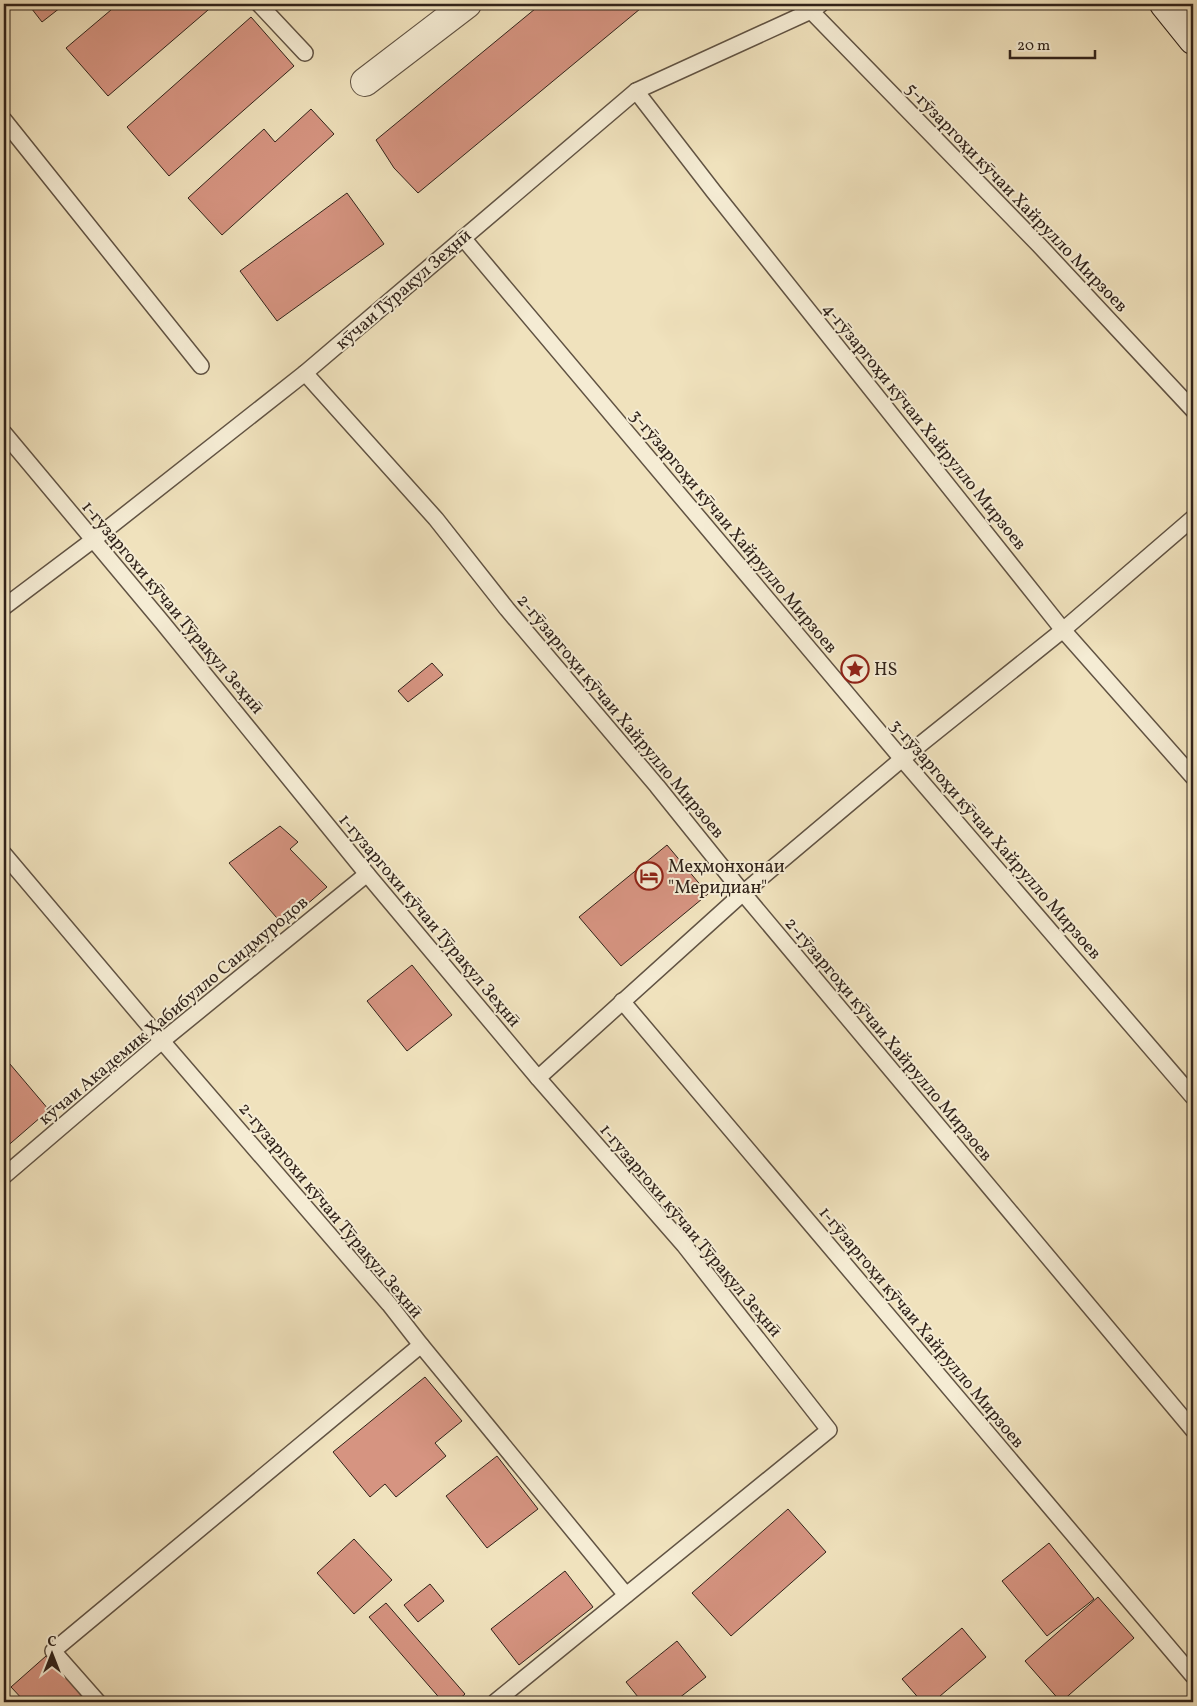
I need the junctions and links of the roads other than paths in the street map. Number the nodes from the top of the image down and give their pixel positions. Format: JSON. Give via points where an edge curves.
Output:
{"nodes":[{"id":1,"x":259,"y":4,"type":"edge"},
{"id":2,"x":467,"y":4,"type":"edge"},
{"id":3,"x":1164,"y":4,"type":"edge"},
{"id":4,"x":816,"y":8,"type":"edge"},
{"id":5,"x":1193,"y":40,"type":"edge"},
{"id":6,"x":305,"y":53,"type":"dead end"},
{"id":7,"x":365,"y":82,"type":"dead end"},
{"id":8,"x":636,"y":92,"type":"junction"},
{"id":9,"x":4,"y":120,"type":"edge"},
{"id":10,"x":463,"y":238,"type":"junction"},
{"id":11,"x":201,"y":366,"type":"dead end"},
{"id":12,"x":305,"y":373,"type":"junction"},
{"id":13,"x":1193,"y":410,"type":"edge"},
{"id":14,"x":4,"y":433,"type":"edge"},
{"id":15,"x":1193,"y":518,"type":"edge"},
{"id":16,"x":93,"y":540,"type":"junction"},
{"id":17,"x":4,"y":607,"type":"edge"},
{"id":18,"x":1063,"y":630,"type":"junction"},
{"id":19,"x":902,"y":759,"type":"junction"},
{"id":20,"x":1193,"y":777,"type":"edge"},
{"id":21,"x":4,"y":854,"type":"edge"},
{"id":22,"x":367,"y":874,"type":"junction"},
{"id":23,"x":743,"y":893,"type":"junction"},
{"id":24,"x":622,"y":1001,"type":"junction"},
{"id":25,"x":162,"y":1041,"type":"junction"},
{"id":26,"x":538,"y":1078,"type":"junction"},
{"id":27,"x":1193,"y":1097,"type":"edge"},
{"id":28,"x":4,"y":1176,"type":"edge"},
{"id":29,"x":421,"y":1346,"type":"junction"},
{"id":30,"x":1193,"y":1430,"type":"edge"},
{"id":31,"x":626,"y":1595,"type":"junction"},
{"id":32,"x":1193,"y":1676,"type":"edge"},
{"id":33,"x":98,"y":1702,"type":"edge"},
{"id":34,"x":495,"y":1702,"type":"edge"}],
"edges":[{"from":1,"to":6,"type":"lane"},
{"from":2,"to":7,"type":"street"},
{"from":3,"to":5,"type":"street"},
{"from":4,"to":8,"type":"lane","name":"кӯчаи Тӯрақул Зеҳнӣ"},
{"from":4,"to":13,"type":"lane","name":"5-гӯзаргоҳи кӯчаи Хайрулло Мирзоев"},
{"from":8,"to":10,"type":"lane","name":"кӯчаи Тӯрақул Зеҳнӣ"},
{"from":8,"to":18,"type":"lane","name":"4-гӯзаргоҳи кӯчаи Хайрулло Мирзоев"},
{"from":9,"to":11,"type":"lane"},
{"from":10,"to":12,"type":"lane","name":"кӯчаи Тӯрақул Зеҳнӣ"},
{"from":10,"to":19,"type":"lane","name":"3-гӯзаргоҳи кӯчаи Хайрулло Мирзоев"},
{"from":12,"to":16,"type":"lane","name":"кӯчаи Тӯрақул Зеҳнӣ"},
{"from":12,"to":23,"type":"lane","name":"2-гӯзаргоҳи кӯчаи Хайрулло Мирзоев","via":[[436,519]]},
{"from":14,"to":16,"type":"lane","name":"1-гузаргохи кӯчаи Тӯрақул Зеҳнӣ"},
{"from":15,"to":18,"type":"lane"},
{"from":16,"to":17,"type":"lane","name":"кӯчаи Тӯрақул Зеҳнӣ"},
{"from":16,"to":22,"type":"lane","name":"1-гузаргохи кӯчаи Тӯрақул Зеҳнӣ"},
{"from":18,"to":19,"type":"lane"},
{"from":18,"to":20,"type":"lane","name":"4-гӯзаргоҳи кӯчаи Хайрулло Мирзоев"},
{"from":19,"to":23,"type":"lane"},
{"from":19,"to":27,"type":"lane","name":"3-гӯзаргоҳи кӯчаи Хайрулло Мирзоев"},
{"from":21,"to":25,"type":"lane","name":"2-гузаргохи кӯчаи Тӯрақул Зеҳнӣ"},
{"from":22,"to":25,"type":"lane","name":"кӯчаи Академик Ҳабибулло Саидмуродов"},
{"from":22,"to":26,"type":"lane","name":"1-гузаргохи кӯчаи Тӯрақул Зеҳнӣ"},
{"from":23,"to":24,"type":"lane"},
{"from":23,"to":30,"type":"lane","name":"2-гӯзаргоҳи кӯчаи Хайрулло Мирзоев"},
{"from":24,"to":26,"type":"lane"},
{"from":24,"to":32,"type":"lane","name":"1-гӯзаргоҳи кӯчаи Хайрулло Мирзоев"},
{"from":25,"to":28,"type":"lane","name":"кӯчаи Академик Ҳабибулло Саидмуродов"},
{"from":25,"to":29,"type":"lane","name":"2-гузаргохи кӯчаи Тӯрақул Зеҳнӣ","via":[[389,1304]]},
{"from":26,"to":31,"type":"lane","name":"1-гузаргохи кӯчаи Тӯрақул Зеҳнӣ","via":[[684,1245],[829,1430]]},
{"from":29,"to":31,"type":"lane","name":"2-гузаргохи кӯчаи Тӯрақул Зеҳнӣ"},
{"from":29,"to":33,"type":"lane","via":[[54,1651]]},
{"from":31,"to":34,"type":"lane"}]}
